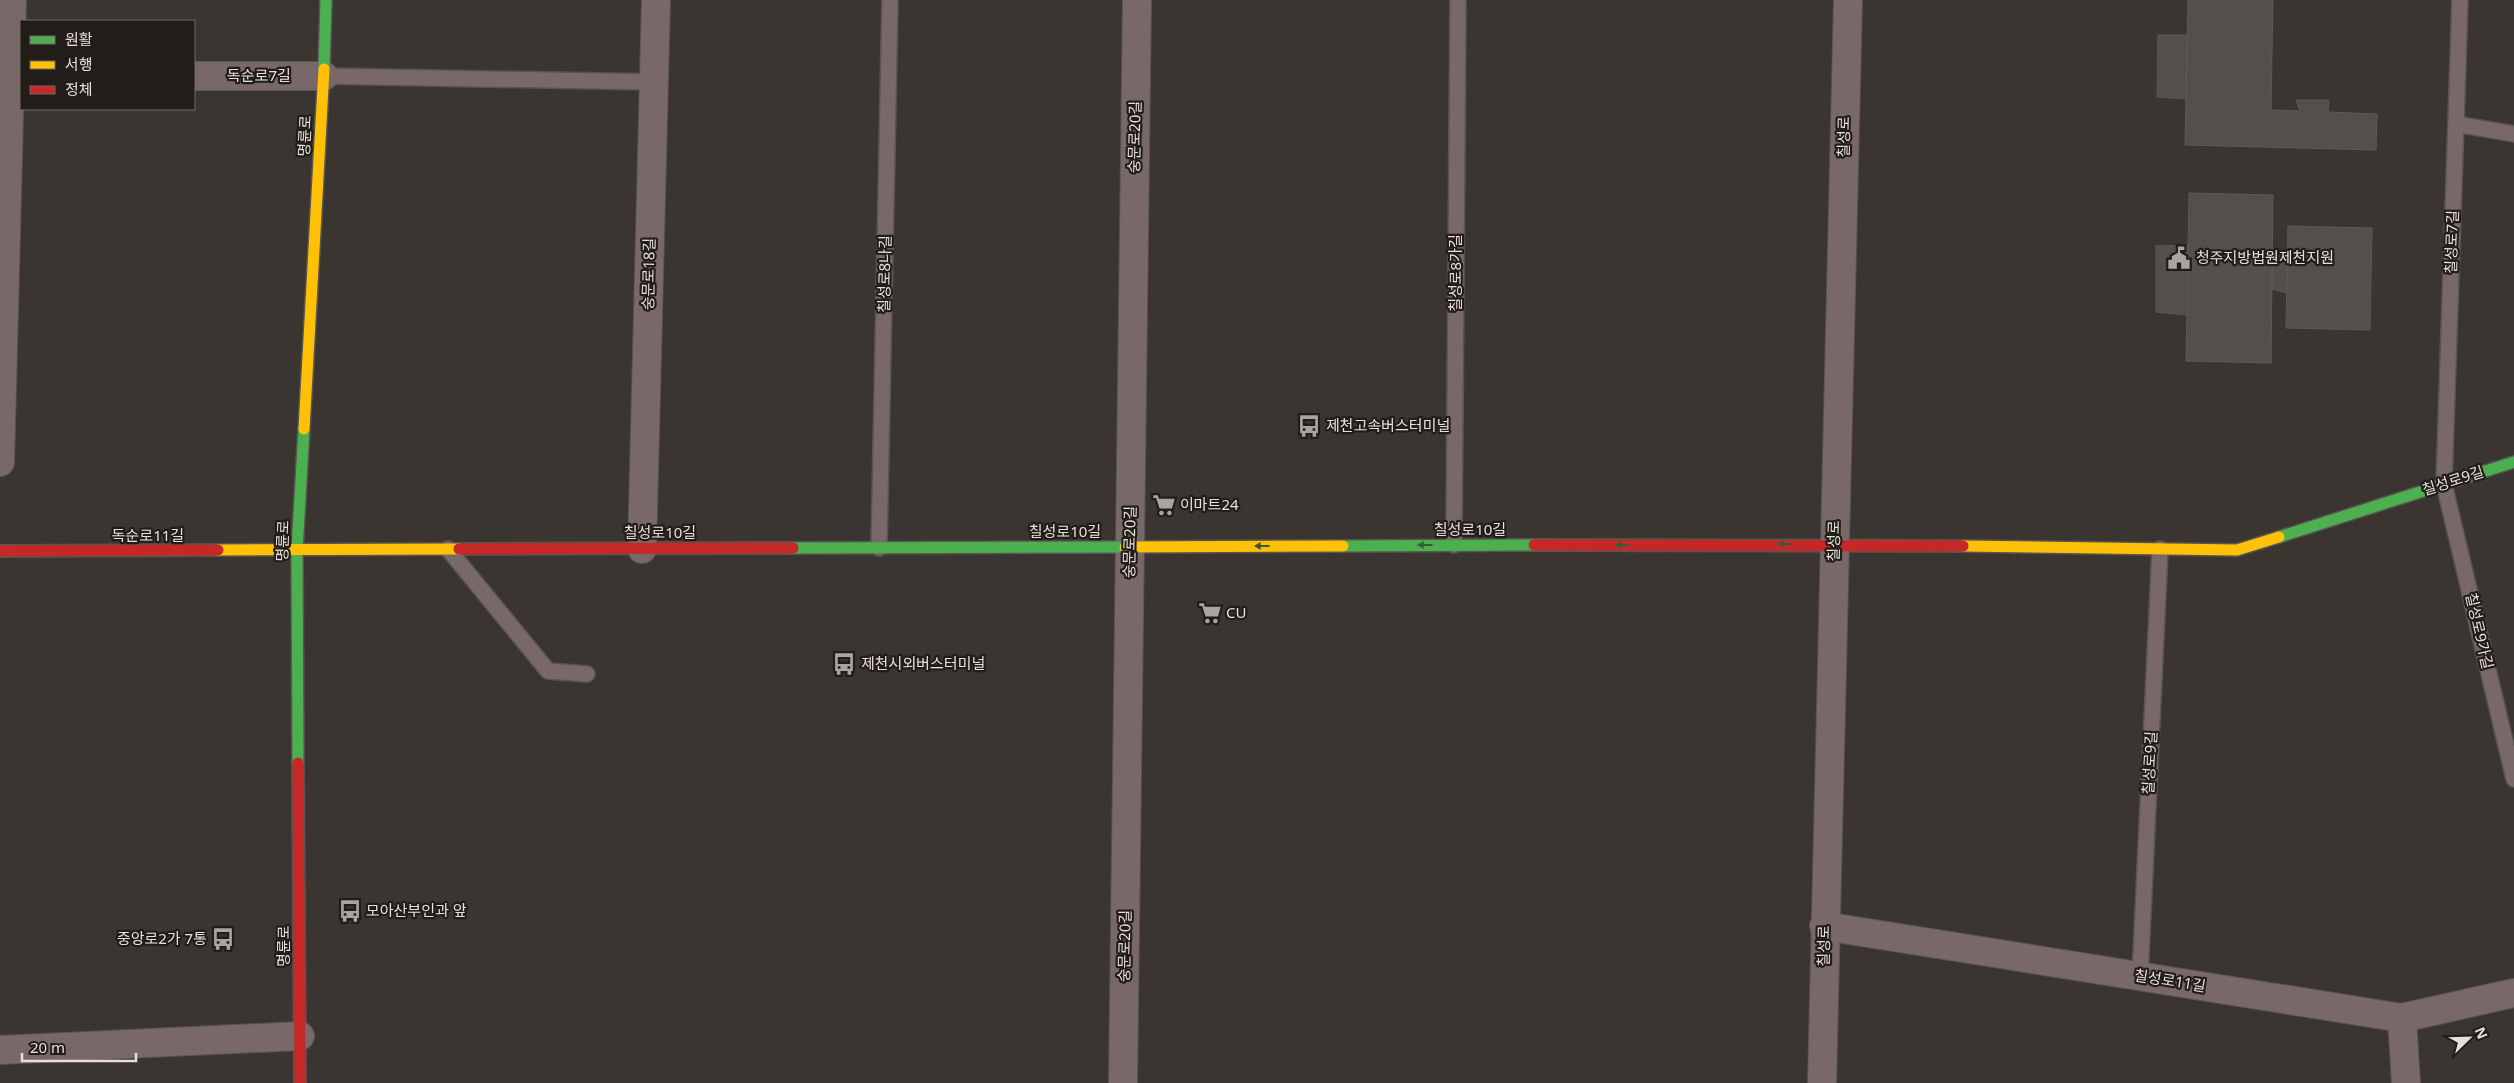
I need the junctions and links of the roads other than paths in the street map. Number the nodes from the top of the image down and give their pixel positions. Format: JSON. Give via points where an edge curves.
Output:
{"nodes":[{"id":1,"x":12,"y":0,"type":"edge"},
{"id":2,"x":326,"y":0,"type":"edge"},
{"id":3,"x":656,"y":0,"type":"edge"},
{"id":4,"x":890,"y":0,"type":"edge"},
{"id":5,"x":1137,"y":0,"type":"edge"},
{"id":6,"x":1458,"y":0,"type":"edge"},
{"id":7,"x":1848,"y":0,"type":"edge"},
{"id":8,"x":2460,"y":0,"type":"edge"},
{"id":9,"x":195,"y":76,"type":"edge"},
{"id":10,"x":324,"y":76,"type":"junction"},
{"id":11,"x":10,"y":77,"type":"edge"},
{"id":12,"x":654,"y":82,"type":"junction"},
{"id":13,"x":2456,"y":124,"type":"junction"},
{"id":14,"x":2514,"y":134,"type":"edge"},
{"id":15,"x":0,"y":462,"type":"edge"},
{"id":16,"x":2514,"y":462,"type":"edge"},
{"id":17,"x":2444,"y":484,"type":"junction"},
{"id":18,"x":1834,"y":544,"type":"junction"},
{"id":19,"x":1454,"y":545,"type":"junction"},
{"id":20,"x":1130,"y":546,"type":"junction"},
{"id":21,"x":642,"y":548,"type":"junction"},
{"id":22,"x":878,"y":548,"type":"junction"},
{"id":23,"x":448,"y":549,"type":"junction"},
{"id":24,"x":2160,"y":549,"type":"junction"},
{"id":25,"x":297,"y":550,"type":"junction"},
{"id":26,"x":0,"y":551,"type":"edge"},
{"id":27,"x":587,"y":674,"type":"dead end"},
{"id":28,"x":2514,"y":779,"type":"edge"},
{"id":29,"x":1824,"y":926,"type":"junction"},
{"id":30,"x":2140,"y":976,"type":"junction"},
{"id":31,"x":2514,"y":993,"type":"edge"},
{"id":32,"x":2402,"y":1018,"type":"junction"},
{"id":33,"x":300,"y":1036,"type":"junction"},
{"id":34,"x":0,"y":1050,"type":"edge"},
{"id":35,"x":300,"y":1083,"type":"edge"},
{"id":36,"x":1123,"y":1083,"type":"edge"},
{"id":37,"x":1822,"y":1083,"type":"edge"},
{"id":38,"x":2406,"y":1083,"type":"edge"}],
"edges":[{"from":1,"to":11,"type":"street"},
{"from":2,"to":10,"type":"street","name":"명륜로"},
{"from":3,"to":12,"type":"street","name":"숭문로18길"},
{"from":4,"to":22,"type":"lane","name":"칠성로8나길"},
{"from":5,"to":20,"type":"street","name":"숭문로20길"},
{"from":6,"to":19,"type":"lane","name":"칠성로8가길"},
{"from":7,"to":18,"type":"street","name":"칠성로"},
{"from":8,"to":13,"type":"lane","name":"칠성로7길"},
{"from":9,"to":10,"type":"street","name":"독순로7길"},
{"from":10,"to":12,"type":"lane"},
{"from":10,"to":25,"type":"street","name":"명륜로"},
{"from":11,"to":15,"type":"street"},
{"from":12,"to":21,"type":"street","name":"숭문로18길"},
{"from":13,"to":14,"type":"lane"},
{"from":13,"to":17,"type":"lane","name":"칠성로7길"},
{"from":16,"to":17,"type":"street","name":"칠성로9길"},
{"from":17,"to":24,"type":"street","name":"칠성로9길","via":[[2237,550]]},
{"from":17,"to":28,"type":"lane","name":"칠성로9가길"},
{"from":18,"to":19,"type":"street","name":"칠성로10길","one_way":true},
{"from":18,"to":24,"type":"street","name":"칠성로9길"},
{"from":18,"to":29,"type":"street","name":"칠성로"},
{"from":19,"to":20,"type":"street","name":"칠성로10길","one_way":true},
{"from":20,"to":22,"type":"street","name":"칠성로10길"},
{"from":20,"to":36,"type":"street","name":"숭문로20길"},
{"from":21,"to":22,"type":"street","name":"칠성로10길"},
{"from":21,"to":23,"type":"street","name":"칠성로10길"},
{"from":23,"to":25,"type":"street","name":"칠성로10길"},
{"from":23,"to":27,"type":"lane","via":[[548,671]]},
{"from":24,"to":30,"type":"lane","name":"칠성로9길"},
{"from":25,"to":26,"type":"street","name":"독순로11길"},
{"from":25,"to":33,"type":"street","name":"명륜로"},
{"from":29,"to":30,"type":"street","name":"칠성로11길"},
{"from":29,"to":37,"type":"street","name":"칠성로"},
{"from":30,"to":32,"type":"street","name":"칠성로11길"},
{"from":31,"to":32,"type":"street","name":"칠성로11길"},
{"from":32,"to":38,"type":"street"},
{"from":33,"to":34,"type":"street"},
{"from":33,"to":35,"type":"street","name":"명륜로"}]}
